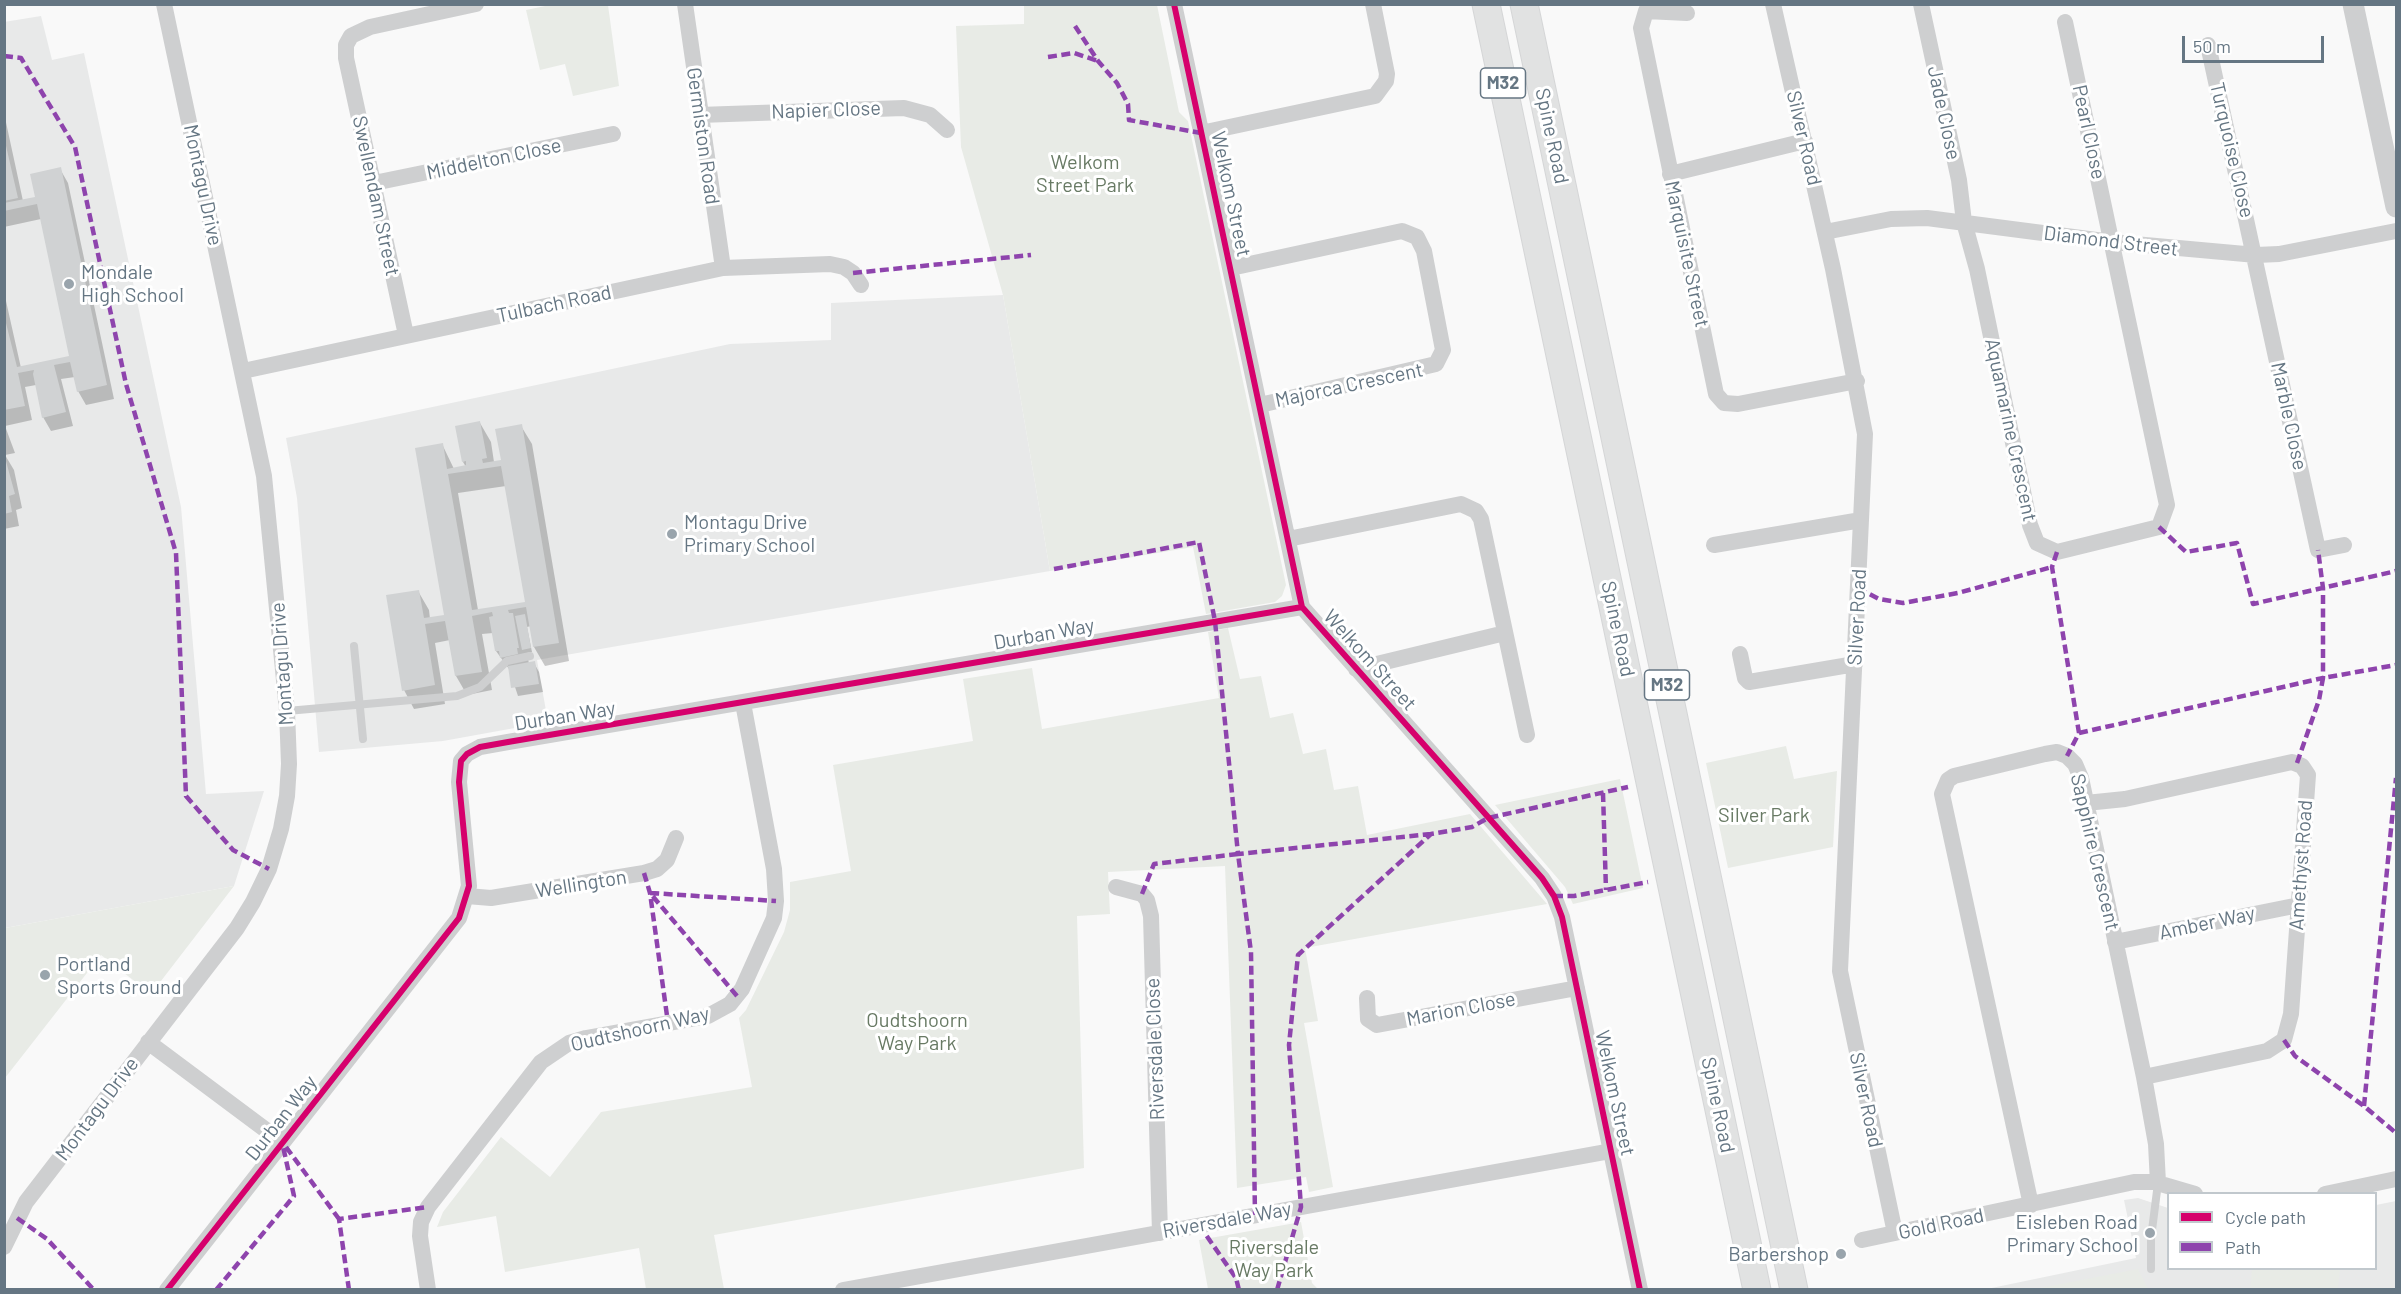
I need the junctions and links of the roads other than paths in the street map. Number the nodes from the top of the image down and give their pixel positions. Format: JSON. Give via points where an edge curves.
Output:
{"nodes":[{"id":1,"x":164,"y":4,"type":"edge"},
{"id":2,"x":476,"y":4,"type":"edge"},
{"id":3,"x":686,"y":4,"type":"edge"},
{"id":4,"x":1174,"y":4,"type":"edge"},
{"id":5,"x":1374,"y":4,"type":"edge"},
{"id":6,"x":1486,"y":4,"type":"edge"},
{"id":7,"x":1524,"y":4,"type":"edge"},
{"id":8,"x":1773,"y":4,"type":"edge"},
{"id":9,"x":1921,"y":4,"type":"edge"},
{"id":10,"x":2353,"y":4,"type":"edge"},
{"id":11,"x":1687,"y":14,"type":"dead end"},
{"id":12,"x":2065,"y":22,"type":"dead end"},
{"id":13,"x":2208,"y":45,"type":"dead end"},
{"id":14,"x":699,"y":115,"type":"junction"},
{"id":15,"x":947,"y":130,"type":"dead end"},
{"id":16,"x":1202,"y":133,"type":"junction"},
{"id":17,"x":614,"y":134,"type":"dead end"},
{"id":18,"x":1805,"y":141,"type":"junction"},
{"id":19,"x":1670,"y":174,"type":"junction"},
{"id":20,"x":374,"y":183,"type":"junction"},
{"id":21,"x":2397,"y":207,"type":"edge"},
{"id":22,"x":1964,"y":222,"type":"junction"},
{"id":23,"x":2397,"y":231,"type":"edge"},
{"id":24,"x":1825,"y":232,"type":"junction"},
{"id":25,"x":2112,"y":242,"type":"junction"},
{"id":26,"x":2256,"y":255,"type":"junction"},
{"id":27,"x":723,"y":268,"type":"junction"},
{"id":28,"x":1231,"y":268,"type":"junction"},
{"id":29,"x":861,"y":285,"type":"dead end"},
{"id":30,"x":406,"y":335,"type":"junction"},
{"id":31,"x":243,"y":371,"type":"junction"},
{"id":32,"x":1857,"y":381,"type":"junction"},
{"id":33,"x":1260,"y":405,"type":"junction"},
{"id":34,"x":1862,"y":520,"type":"junction"},
{"id":35,"x":1288,"y":539,"type":"junction"},
{"id":36,"x":1714,"y":545,"type":"dead end"},
{"id":37,"x":2344,"y":545,"type":"dead end"},
{"id":38,"x":1302,"y":607,"type":"junction"},
{"id":39,"x":1505,"y":633,"type":"junction"},
{"id":40,"x":354,"y":646,"type":"dead end"},
{"id":41,"x":1740,"y":654,"type":"dead end"},
{"id":42,"x":530,"y":656,"type":"dead end"},
{"id":43,"x":1855,"y":664,"type":"junction"},
{"id":44,"x":1356,"y":669,"type":"junction"},
{"id":45,"x":743,"y":703,"type":"junction"},
{"id":46,"x":360,"y":704,"type":"junction"},
{"id":47,"x":286,"y":711,"type":"junction"},
{"id":48,"x":1527,"y":735,"type":"dead end"},
{"id":49,"x":363,"y":739,"type":"dead end"},
{"id":50,"x":2086,"y":803,"type":"junction"},
{"id":51,"x":676,"y":838,"type":"dead end"},
{"id":52,"x":1116,"y":887,"type":"dead end"},
{"id":53,"x":467,"y":896,"type":"junction"},
{"id":54,"x":2299,"y":905,"type":"junction"},
{"id":55,"x":2115,"y":942,"type":"junction"},
{"id":56,"x":1576,"y":988,"type":"junction"},
{"id":57,"x":1367,"y":998,"type":"dead end"},
{"id":58,"x":148,"y":1042,"type":"junction"},
{"id":59,"x":2144,"y":1077,"type":"junction"},
{"id":60,"x":282,"y":1142,"type":"junction"},
{"id":61,"x":1611,"y":1151,"type":"junction"},
{"id":62,"x":2397,"y":1179,"type":"edge"},
{"id":63,"x":2158,"y":1183,"type":"junction"},
{"id":64,"x":2187,"y":1192,"type":"edge"},
{"id":65,"x":2335,"y":1192,"type":"edge"},
{"id":66,"x":2031,"y":1205,"type":"junction"},
{"id":67,"x":1160,"y":1233,"type":"junction"},
{"id":68,"x":1895,"y":1233,"type":"junction"},
{"id":69,"x":1862,"y":1240,"type":"dead end"},
{"id":70,"x":4,"y":1248,"type":"edge"},
{"id":71,"x":2151,"y":1269,"type":"dead end"},
{"id":72,"x":167,"y":1290,"type":"edge"},
{"id":73,"x":429,"y":1290,"type":"edge"},
{"id":74,"x":843,"y":1290,"type":"edge"},
{"id":75,"x":1640,"y":1290,"type":"edge"},
{"id":76,"x":1757,"y":1290,"type":"edge"},
{"id":77,"x":1794,"y":1290,"type":"edge"}],
"edges":[{"from":1,"to":31,"type":"street","name":"Montagu Drive"},
{"from":2,"to":20,"type":"street","name":"Swellendam Street","via":[[358,32],[347,40],[346,58]]},
{"from":3,"to":14,"type":"street","name":"Germiston Road"},
{"from":4,"to":16,"type":"street","name":"Welkom Street"},
{"from":5,"to":16,"type":"street","via":[[1387,74],[1376,96]]},
{"from":6,"to":76,"type":"main road","name":"Spine Road","number":"M32"},
{"from":7,"to":77,"type":"main road","name":"Spine Road","number":"M32"},
{"from":8,"to":18,"type":"street","name":"Silver Road"},
{"from":9,"to":22,"type":"street","name":"Jade Close","via":[[1959,180]]},
{"from":10,"to":21,"type":"street"},
{"from":11,"to":19,"type":"street","name":"Marquisite Street","via":[[1646,11],[1641,28]]},
{"from":12,"to":25,"type":"street","name":"Pearl Close"},
{"from":13,"to":26,"type":"street","name":"Turquoise Close"},
{"from":14,"to":15,"type":"street","name":"Napier Close","via":[[904,108],[930,115]]},
{"from":14,"to":27,"type":"street","name":"Germiston Road"},
{"from":16,"to":28,"type":"street","name":"Welkom Street"},
{"from":17,"to":20,"type":"street","name":"Middelton Close"},
{"from":18,"to":19,"type":"street"},
{"from":18,"to":24,"type":"street","name":"Silver Road"},
{"from":19,"to":32,"type":"street","name":"Marquisite Street","via":[[1720,401],[1738,404]]},
{"from":20,"to":30,"type":"street","name":"Swellendam Street"},
{"from":22,"to":24,"type":"street","name":"Diamond Street","via":[[1908,217]]},
{"from":22,"to":25,"type":"street","name":"Diamond Street"},
{"from":22,"to":25,"type":"street","name":"Aquamarine Crescent","via":[[2030,525],[2037,543],[2057,552],[2159,527],[2165,517],[2165,494]]},
{"from":23,"to":26,"type":"street","name":"Diamond Street"},
{"from":24,"to":32,"type":"street","name":"Silver Road"},
{"from":25,"to":26,"type":"street","name":"Diamond Street"},
{"from":26,"to":37,"type":"street","name":"Marble Close","via":[[2318,550]]},
{"from":27,"to":29,"type":"street","name":"Tulbach Road","via":[[830,264],[853,273]]},
{"from":27,"to":30,"type":"street","name":"Tulbach Road"},
{"from":28,"to":33,"type":"street","name":"Welkom Street"},
{"from":28,"to":33,"type":"street","name":"Majorca Crescent","via":[[1402,231],[1417,237],[1424,251],[1443,350],[1436,364]]},
{"from":30,"to":31,"type":"street","name":"Tulbach Road"},
{"from":31,"to":47,"type":"street","name":"Montagu Drive","via":[[264,476]]},
{"from":32,"to":34,"type":"street","name":"Silver Road","via":[[1865,434]]},
{"from":33,"to":35,"type":"street","name":"Welkom Street"},
{"from":34,"to":36,"type":"street"},
{"from":34,"to":43,"type":"street","name":"Silver Road"},
{"from":35,"to":38,"type":"street","name":"Welkom Street"},
{"from":35,"to":39,"type":"street","via":[[1466,505],[1476,510],[1481,519]]},
{"from":38,"to":44,"type":"street","name":"Welkom Street"},
{"from":38,"to":45,"type":"street","name":"Durban Way"},
{"from":39,"to":44,"type":"street"},
{"from":39,"to":48,"type":"street"},
{"from":40,"to":46,"type":"lane"},
{"from":41,"to":43,"type":"street","via":[[1744,678],[1749,682]]},
{"from":42,"to":46,"type":"lane","via":[[507,661],[472,692]]},
{"from":43,"to":68,"type":"street","name":"Silver Road","via":[[1840,971]]},
{"from":44,"to":56,"type":"street","name":"Welkom Street","via":[[1547,885],[1562,917]]},
{"from":45,"to":53,"type":"street","name":"Durban Way","via":[[489,746],[467,754],[461,761],[459,782],[469,876]]},
{"from":45,"to":73,"type":"street","name":"Oudtshoorn Way","via":[[774,869],[776,901],[774,918],[742,989],[730,1004],[708,1016],[569,1042],[541,1062],[428,1206],[420,1236]]},
{"from":46,"to":47,"type":"lane"},
{"from":46,"to":49,"type":"lane"},
{"from":47,"to":58,"type":"street","name":"Montagu Drive","via":[[286,796],[269,869],[237,928]]},
{"from":50,"to":54,"type":"street","name":"Amethyst Road","via":[[2126,799],[2298,763],[2308,775]]},
{"from":50,"to":55,"type":"street","name":"Sapphire Crescent"},
{"from":50,"to":66,"type":"street","name":"Sapphire Crescent","via":[[2075,764],[2057,753],[1954,777],[1948,780],[1942,794]]},
{"from":51,"to":53,"type":"street","name":"Wellington","via":[[667,860],[644,873],[491,898]]},
{"from":52,"to":67,"type":"street","name":"Riversdale Close","via":[[1142,894],[1151,916]]},
{"from":53,"to":60,"type":"street","name":"Durban Way","via":[[459,918]]},
{"from":54,"to":55,"type":"street","name":"Amber Way"},
{"from":54,"to":59,"type":"street","name":"Amethyst Road","via":[[2291,1014],[2284,1040],[2267,1051]]},
{"from":55,"to":59,"type":"street","name":"Sapphire Crescent"},
{"from":56,"to":57,"type":"street","name":"Marion Close","via":[[1377,1025],[1368,1019]]},
{"from":56,"to":61,"type":"street","name":"Welkom Street"},
{"from":58,"to":60,"type":"street"},
{"from":58,"to":70,"type":"street","name":"Montagu Drive","via":[[26,1202]]},
{"from":59,"to":63,"type":"street","name":"Sapphire Crescent","via":[[2156,1144]]},
{"from":60,"to":72,"type":"street","name":"Durban Way"},
{"from":61,"to":67,"type":"street","name":"Riversdale Way"},
{"from":61,"to":75,"type":"street","name":"Welkom Street"},
{"from":62,"to":65,"type":"street"},
{"from":63,"to":64,"type":"street","name":"Gold Road"},
{"from":63,"to":66,"type":"street","name":"Gold Road","via":[[2127,1183]]},
{"from":63,"to":71,"type":"lane"},
{"from":66,"to":68,"type":"street","name":"Gold Road"},
{"from":67,"to":74,"type":"street","name":"Riversdale Way"},
{"from":68,"to":69,"type":"street","name":"Gold Road"}]}
